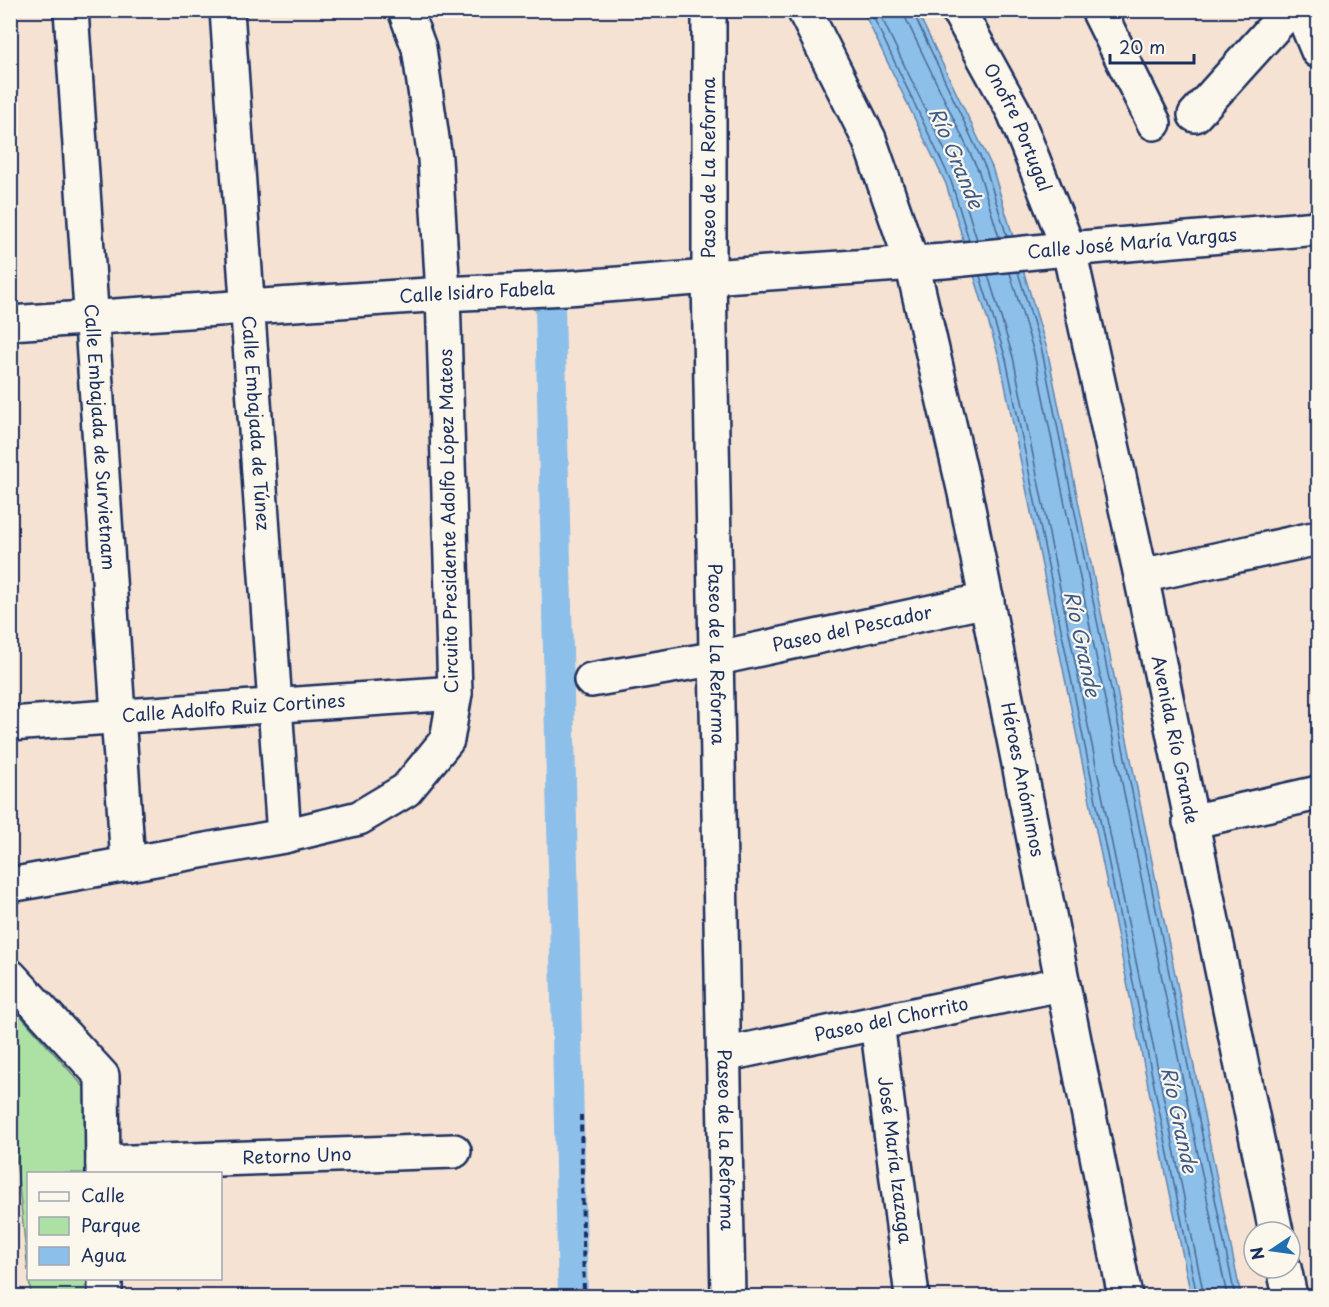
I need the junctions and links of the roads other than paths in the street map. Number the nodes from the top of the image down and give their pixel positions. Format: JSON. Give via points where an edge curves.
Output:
{"nodes":[{"id":1,"x":71,"y":10,"type":"edge"},
{"id":2,"x":227,"y":10,"type":"edge"},
{"id":3,"x":405,"y":10,"type":"edge"},
{"id":4,"x":709,"y":10,"type":"edge"},
{"id":5,"x":804,"y":10,"type":"edge"},
{"id":6,"x":958,"y":10,"type":"edge"},
{"id":7,"x":1098,"y":10,"type":"edge"},
{"id":8,"x":1299,"y":12,"type":"edge"},
{"id":9,"x":1318,"y":51,"type":"edge"},
{"id":10,"x":1196,"y":115,"type":"dead end"},
{"id":11,"x":1154,"y":123,"type":"dead end"},
{"id":12,"x":1318,"y":228,"type":"edge"},
{"id":13,"x":1057,"y":250,"type":"junction"},
{"id":14,"x":945,"y":261,"type":"joint"},
{"id":15,"x":912,"y":264,"type":"junction"},
{"id":16,"x":709,"y":277,"type":"junction"},
{"id":17,"x":444,"y":294,"type":"junction"},
{"id":18,"x":247,"y":307,"type":"junction"},
{"id":19,"x":92,"y":317,"type":"junction"},
{"id":20,"x":10,"y":323,"type":"edge"},
{"id":21,"x":1318,"y":538,"type":"edge"},
{"id":22,"x":1141,"y":576,"type":"junction"},
{"id":23,"x":987,"y":600,"type":"junction"},
{"id":24,"x":718,"y":658,"type":"junction"},
{"id":25,"x":591,"y":680,"type":"dead end"},
{"id":26,"x":455,"y":693,"type":"junction"},
{"id":27,"x":275,"y":706,"type":"junction"},
{"id":28,"x":118,"y":717,"type":"junction"},
{"id":29,"x":10,"y":724,"type":"edge"},
{"id":30,"x":1318,"y":794,"type":"edge"},
{"id":31,"x":1190,"y":822,"type":"junction"},
{"id":32,"x":284,"y":836,"type":"junction"},
{"id":33,"x":128,"y":864,"type":"junction"},
{"id":34,"x":10,"y":885,"type":"edge"},
{"id":35,"x":10,"y":976,"type":"edge"},
{"id":36,"x":1061,"y":984,"type":"junction"},
{"id":37,"x":877,"y":1023,"type":"junction"},
{"id":38,"x":723,"y":1055,"type":"junction"},
{"id":39,"x":454,"y":1151,"type":"dead end"},
{"id":40,"x":103,"y":1168,"type":"edge"},
{"id":41,"x":1273,"y":1220,"type":"edge"},
{"id":42,"x":105,"y":1280,"type":"edge"},
{"id":43,"x":1287,"y":1280,"type":"edge"},
{"id":44,"x":105,"y":1296,"type":"edge"},
{"id":45,"x":728,"y":1296,"type":"edge"},
{"id":46,"x":912,"y":1296,"type":"edge"},
{"id":47,"x":1125,"y":1296,"type":"edge"},
{"id":48,"x":1290,"y":1296,"type":"edge"}],
"edges":[{"from":1,"to":19,"type":"street","name":"Calle Embajada de Survietnam"},
{"from":2,"to":18,"type":"street","name":"Calle Embajada de Túnez"},
{"from":3,"to":17,"type":"street","name":"Circuito Presidente Adolfo López Mateos","via":[[419,48],[435,159]]},
{"from":4,"to":16,"type":"street","name":"Paseo de La Reforma"},
{"from":5,"to":15,"type":"street","name":"Héroes Anómimos","via":[[869,139]]},
{"from":6,"to":13,"type":"street","name":"Onofre Portugal","via":[[1014,112]]},
{"from":7,"to":11,"type":"street"},
{"from":8,"to":9,"type":"street"},
{"from":8,"to":10,"type":"street"},
{"from":12,"to":13,"type":"street","name":"Calle José María Vargas"},
{"from":13,"to":14,"type":"street","name":"Calle José María Vargas"},
{"from":13,"to":22,"type":"street","name":"Avenida Río Grande"},
{"from":14,"to":15,"type":"street","name":"Calle Isidro Fabela"},
{"from":15,"to":16,"type":"street","name":"Calle Isidro Fabela"},
{"from":15,"to":23,"type":"street","name":"Héroes Anómimos"},
{"from":16,"to":17,"type":"street","name":"Calle Isidro Fabela"},
{"from":16,"to":24,"type":"street","name":"Paseo de La Reforma"},
{"from":17,"to":18,"type":"street","name":"Calle Isidro Fabela"},
{"from":17,"to":26,"type":"street","name":"Circuito Presidente Adolfo López Mateos"},
{"from":18,"to":19,"type":"street","name":"Calle Isidro Fabela"},
{"from":18,"to":27,"type":"street","name":"Calle Embajada de Túnez"},
{"from":19,"to":20,"type":"street","name":"Calle Isidro Fabela"},
{"from":19,"to":28,"type":"street","name":"Calle Embajada de Survietnam"},
{"from":21,"to":22,"type":"street"},
{"from":22,"to":31,"type":"street","name":"Avenida Río Grande"},
{"from":23,"to":24,"type":"street","name":"Paseo del Pescador"},
{"from":23,"to":36,"type":"street","name":"Héroes Anómimos"},
{"from":24,"to":25,"type":"street","name":"Paseo del Pescador"},
{"from":24,"to":38,"type":"street","name":"Paseo de La Reforma"},
{"from":26,"to":27,"type":"street","name":"Calle Adolfo Ruiz Cortines"},
{"from":26,"to":32,"type":"street","name":"Circuito Presidente Adolfo López Mateos","via":[[447,740],[406,790],[359,818]]},
{"from":27,"to":28,"type":"street","name":"Calle Adolfo Ruiz Cortines"},
{"from":27,"to":32,"type":"street","name":"Calle Embajada de Túnez"},
{"from":28,"to":29,"type":"street","name":"Calle Adolfo Ruiz Cortines"},
{"from":28,"to":33,"type":"street","name":"Calle Embajada de Survietnam"},
{"from":30,"to":31,"type":"street"},
{"from":31,"to":41,"type":"street","name":"Avenida Río Grande"},
{"from":32,"to":33,"type":"street","name":"Circuito Presidente Adolfo López Mateos"},
{"from":33,"to":34,"type":"street","name":"Circuito Presidente Adolfo López Mateos"},
{"from":35,"to":40,"type":"street","via":[[102,1076]]},
{"from":36,"to":37,"type":"street","name":"Paseo del Chorrito"},
{"from":36,"to":47,"type":"street","name":"Héroes Anómimos"},
{"from":37,"to":38,"type":"street","name":"Paseo del Chorrito"},
{"from":37,"to":46,"type":"street","name":"José María Izazaga"},
{"from":38,"to":45,"type":"street","name":"Paseo de La Reforma"},
{"from":39,"to":40,"type":"street","name":"Retorno Uno"},
{"from":42,"to":44,"type":"street"},
{"from":43,"to":48,"type":"street"}]}
